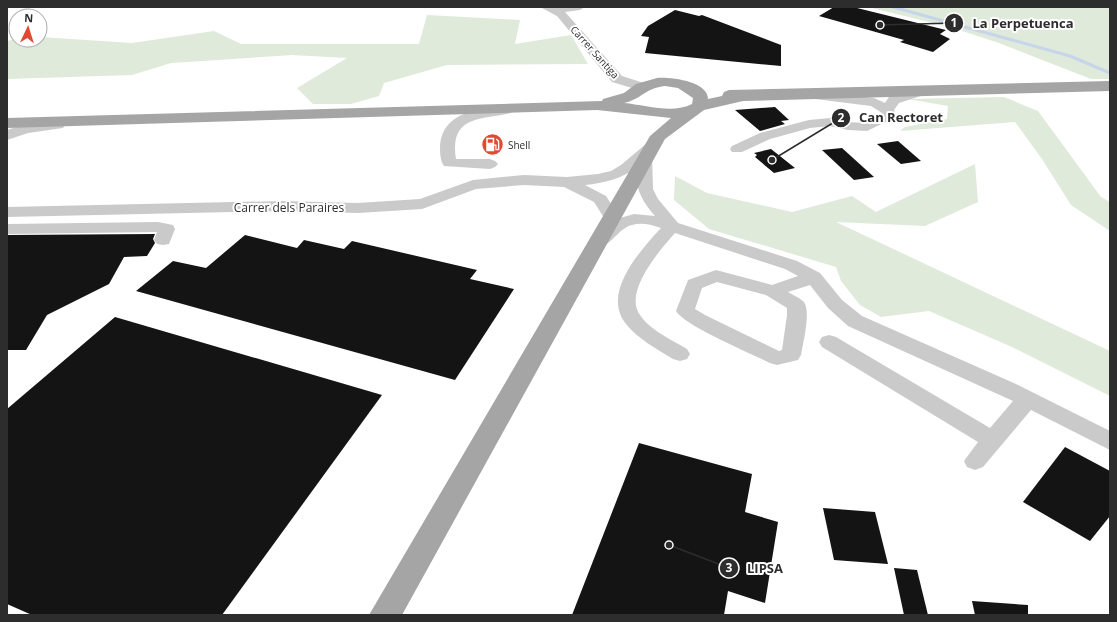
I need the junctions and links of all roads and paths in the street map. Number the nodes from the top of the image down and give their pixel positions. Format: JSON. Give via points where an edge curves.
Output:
{"nodes":[{"id":1,"x":580,"y":7,"type":"edge"},
{"id":2,"x":549,"y":9,"type":"edge"},
{"id":3,"x":1110,"y":86,"type":"edge"},
{"id":4,"x":638,"y":90,"type":"junction"},
{"id":5,"x":922,"y":91,"type":"junction"},
{"id":6,"x":798,"y":94,"type":"junction"},
{"id":7,"x":695,"y":102,"type":"junction"},
{"id":8,"x":597,"y":104,"type":"junction"},
{"id":9,"x":536,"y":107,"type":"junction"},
{"id":10,"x":645,"y":109,"type":"junction"},
{"id":11,"x":887,"y":110,"type":"junction"},
{"id":12,"x":122,"y":119,"type":"junction"},
{"id":13,"x":7,"y":123,"type":"edge"},
{"id":14,"x":7,"y":136,"type":"edge"},
{"id":15,"x":652,"y":147,"type":"junction"},
{"id":16,"x":737,"y":149,"type":"dead end"},
{"id":17,"x":485,"y":164,"type":"junction"},
{"id":18,"x":501,"y":182,"type":"junction"},
{"id":19,"x":567,"y":182,"type":"junction"},
{"id":20,"x":472,"y":186,"type":"junction"},
{"id":21,"x":7,"y":212,"type":"edge"},
{"id":22,"x":612,"y":217,"type":"junction"},
{"id":23,"x":672,"y":226,"type":"junction"},
{"id":24,"x":7,"y":229,"type":"edge"},
{"id":25,"x":163,"y":240,"type":"dead end"},
{"id":26,"x":595,"y":246,"type":"junction"},
{"id":27,"x":814,"y":277,"type":"junction"},
{"id":28,"x":773,"y":291,"type":"junction"},
{"id":29,"x":829,"y":342,"type":"dead end"},
{"id":30,"x":680,"y":354,"type":"dead end"},
{"id":31,"x":1028,"y":398,"type":"junction"},
{"id":32,"x":993,"y":440,"type":"junction"},
{"id":33,"x":1110,"y":441,"type":"edge"},
{"id":34,"x":975,"y":461,"type":"dead end"},
{"id":35,"x":385,"y":615,"type":"edge"}],
"edges":[{"from":1,"to":2,"type":"street","name":"Carrer Santiga"},
{"from":2,"to":4,"type":"street","name":"Carrer Santiga","via":[[561,14],[617,79]]},
{"from":3,"to":5,"type":"main road"},
{"from":4,"to":7,"type":"main road","via":[[652,83],[675,83],[688,86]]},
{"from":4,"to":8,"type":"main road"},
{"from":4,"to":10,"type":"main road","via":[[638,104]]},
{"from":5,"to":6,"type":"main road"},
{"from":5,"to":11,"type":"street","via":[[894,100]]},
{"from":6,"to":7,"type":"main road","via":[[743,96]]},
{"from":6,"to":11,"type":"street","via":[[874,102]]},
{"from":7,"to":10,"type":"main road","via":[[672,113]]},
{"from":7,"to":15,"type":"main road"},
{"from":8,"to":9,"type":"main road"},
{"from":8,"to":10,"type":"main road"},
{"from":9,"to":12,"type":"main road"},
{"from":9,"to":17,"type":"street","via":[[494,111],[461,119],[449,132],[446,155],[449,163]]},
{"from":10,"to":15,"type":"main road","via":[[655,120]]},
{"from":11,"to":16,"type":"street","via":[[889,115],[867,127],[823,122],[765,136]]},
{"from":12,"to":13,"type":"main road"},
{"from":12,"to":14,"type":"street","via":[[39,126]]},
{"from":15,"to":19,"type":"street","name":"Carrer dels Paraires","via":[[616,174],[599,179]]},
{"from":15,"to":22,"type":"main road"},
{"from":15,"to":23,"type":"street","via":[[642,178],[644,188],[648,198]]},
{"from":17,"to":18,"type":"street"},
{"from":17,"to":20,"type":"street"},
{"from":18,"to":19,"type":"street","name":"Carrer dels Paraires"},
{"from":18,"to":20,"type":"street","name":"Carrer dels Paraires"},
{"from":19,"to":22,"type":"street","name":"Carrer dels Paraires","via":[[600,199]]},
{"from":20,"to":21,"type":"street","name":"Carrer dels Paraires","via":[[422,204],[358,208],[283,206]]},
{"from":22,"to":26,"type":"main road"},
{"from":23,"to":26,"type":"street","via":[[652,220],[629,219],[623,221]]},
{"from":23,"to":27,"type":"street","via":[[790,265]]},
{"from":23,"to":30,"type":"street","via":[[653,247],[632,280],[628,287],[626,302],[631,318],[652,337]]},
{"from":24,"to":25,"type":"street","via":[[158,227],[167,229]]},
{"from":26,"to":35,"type":"main road"},
{"from":27,"to":28,"type":"street"},
{"from":27,"to":31,"type":"street","via":[[835,304],[856,321]]},
{"from":28,"to":28,"type":"street","via":[[716,276],[694,284],[685,311],[698,320],[777,358],[791,355],[796,305]]},
{"from":29,"to":32,"type":"street"},
{"from":31,"to":32,"type":"street"},
{"from":31,"to":33,"type":"street"},
{"from":32,"to":34,"type":"street"}]}
